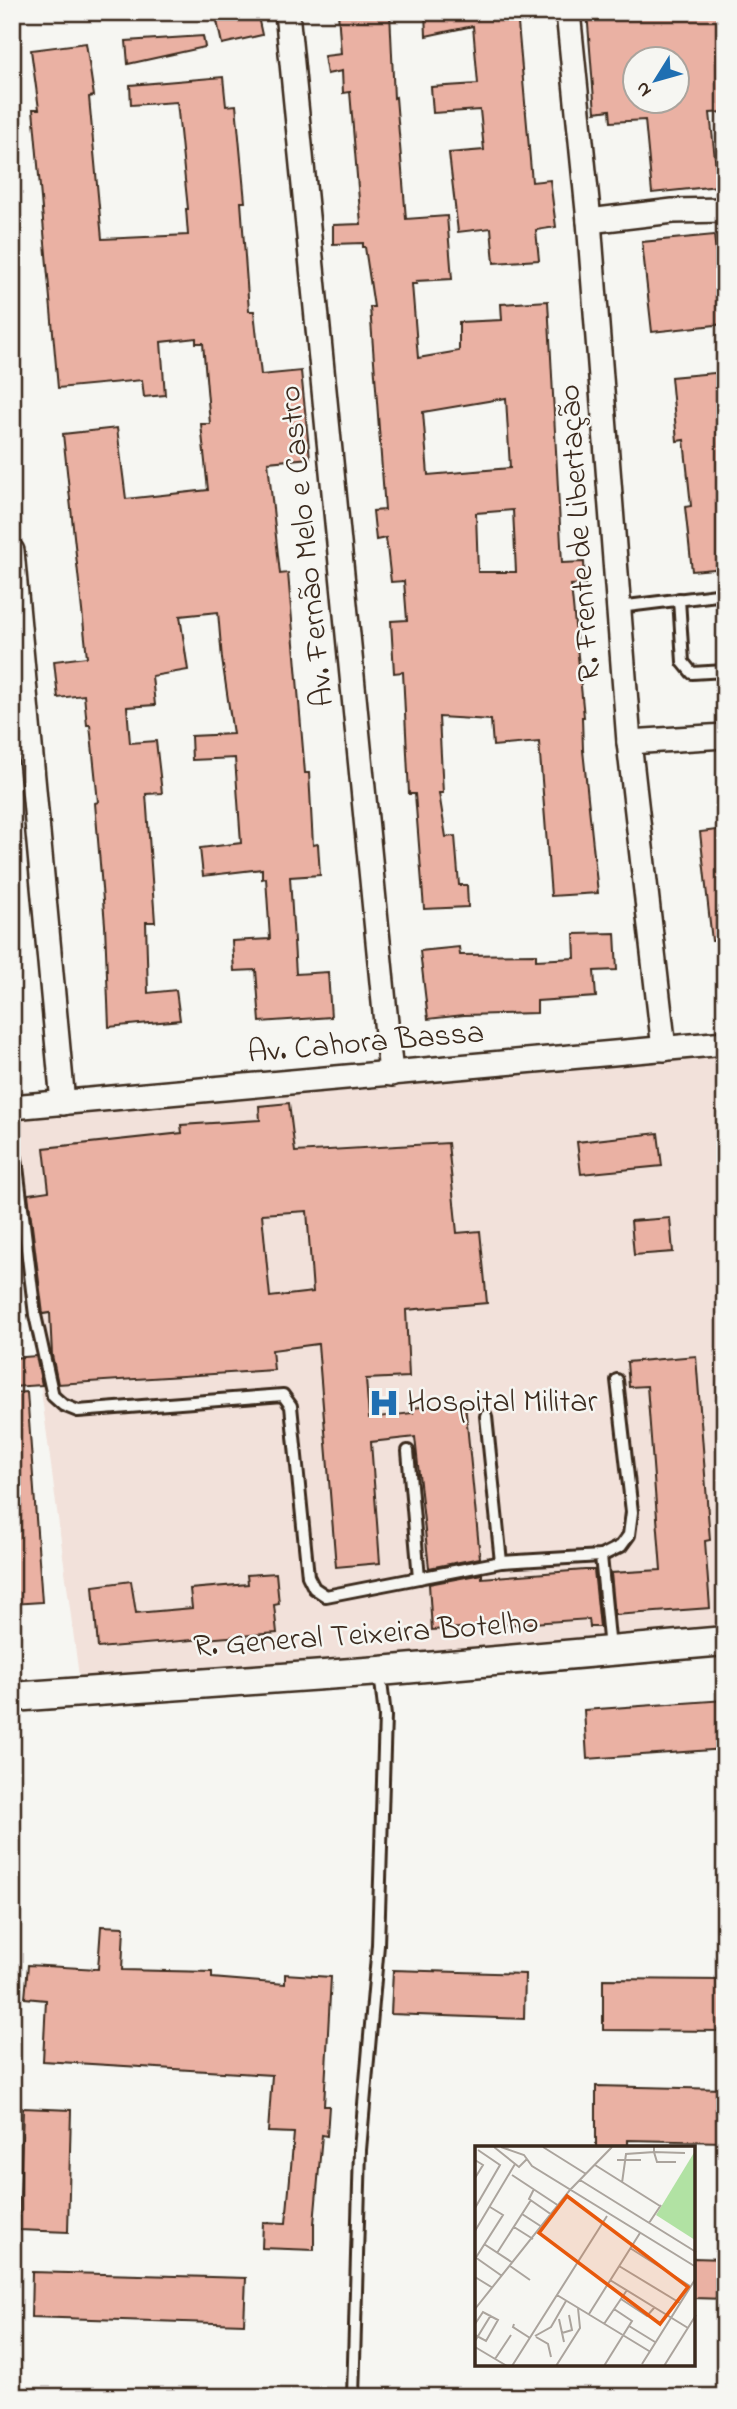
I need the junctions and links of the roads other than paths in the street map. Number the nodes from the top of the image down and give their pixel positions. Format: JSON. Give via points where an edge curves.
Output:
{"nodes":[{"id":1,"x":287,"y":12,"type":"edge"},
{"id":2,"x":568,"y":12,"type":"edge"},
{"id":3,"x":725,"y":209,"type":"edge"},
{"id":4,"x":589,"y":221,"type":"junction"},
{"id":5,"x":12,"y":551,"type":"edge"},
{"id":6,"x":725,"y":594,"type":"edge"},
{"id":7,"x":679,"y":599,"type":"junction"},
{"id":8,"x":618,"y":607,"type":"junction"},
{"id":9,"x":725,"y":671,"type":"edge"},
{"id":10,"x":725,"y":736,"type":"edge"},
{"id":11,"x":629,"y":742,"type":"junction"},
{"id":12,"x":725,"y":1043,"type":"edge"},
{"id":13,"x":664,"y":1049,"type":"junction"},
{"id":14,"x":391,"y":1074,"type":"junction"},
{"id":15,"x":63,"y":1102,"type":"junction"},
{"id":16,"x":12,"y":1107,"type":"edge"},
{"id":17,"x":16,"y":1158,"type":"dead end"},
{"id":18,"x":617,"y":1380,"type":"dead end"},
{"id":19,"x":486,"y":1416,"type":"dead end"},
{"id":20,"x":408,"y":1451,"type":"dead end"},
{"id":21,"x":601,"y":1556,"type":"junction"},
{"id":22,"x":501,"y":1562,"type":"junction"},
{"id":23,"x":419,"y":1578,"type":"junction"},
{"id":24,"x":725,"y":1642,"type":"edge"},
{"id":25,"x":611,"y":1651,"type":"junction"},
{"id":26,"x":380,"y":1671,"type":"junction"},
{"id":27,"x":12,"y":1697,"type":"edge"},
{"id":28,"x":353,"y":2397,"type":"edge"}],
"edges":[{"from":1,"to":14,"type":"street","name":"Av. Fernão Melo e Castro"},
{"from":2,"to":4,"type":"street","name":"R. Frente de Libertação"},
{"from":3,"to":4,"type":"street"},
{"from":4,"to":8,"type":"street","name":"R. Frente de Libertação"},
{"from":5,"to":15,"type":"street"},
{"from":6,"to":7,"type":"lane"},
{"from":7,"to":8,"type":"lane"},
{"from":7,"to":9,"type":"lane","via":[[683,662],[692,673]]},
{"from":8,"to":11,"type":"street","name":"R. Frente de Libertação"},
{"from":10,"to":11,"type":"street"},
{"from":11,"to":13,"type":"street","name":"R. Frente de Libertação"},
{"from":12,"to":13,"type":"street","name":"Av. Cahora Bassa"},
{"from":13,"to":14,"type":"street","name":"Av. Cahora Bassa"},
{"from":14,"to":15,"type":"street","name":"Av. Cahora Bassa"},
{"from":15,"to":16,"type":"street","name":"Av. Cahora Bassa"},
{"from":17,"to":23,"type":"lane","via":[[35,1315],[53,1396],[78,1411],[283,1395],[291,1406],[308,1576],[313,1588],[326,1596]]},
{"from":18,"to":21,"type":"lane","via":[[632,1512],[629,1535],[621,1546]]},
{"from":19,"to":22,"type":"lane"},
{"from":20,"to":23,"type":"lane"},
{"from":21,"to":22,"type":"lane"},
{"from":21,"to":25,"type":"lane"},
{"from":22,"to":23,"type":"lane"},
{"from":24,"to":25,"type":"street","name":"R. General Teixeira Botelho"},
{"from":25,"to":26,"type":"street","name":"R. General Teixeira Botelho"},
{"from":26,"to":27,"type":"street","name":"R. General Teixeira Botelho"},
{"from":26,"to":28,"type":"lane","via":[[385,1716],[378,1945],[359,2150]]}]}
